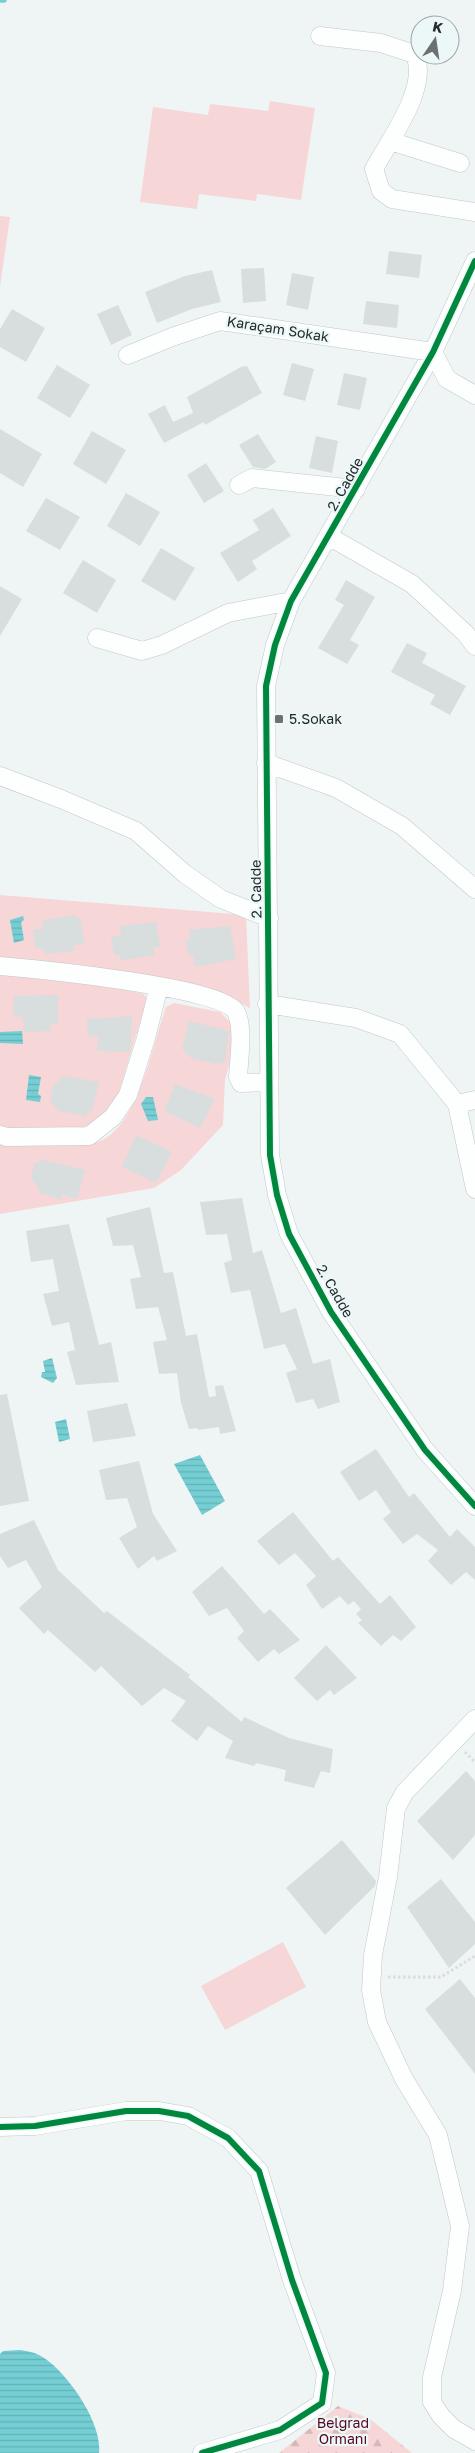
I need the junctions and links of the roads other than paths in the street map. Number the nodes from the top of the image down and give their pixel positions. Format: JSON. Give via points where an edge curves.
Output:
{"nodes":[{"id":1,"x":320,"y":36,"type":"dead end"},
{"id":2,"x":390,"y":141,"type":"junction"},
{"id":3,"x":460,"y":162,"type":"dead end"},
{"id":4,"x":475,"y":212,"type":"edge"},
{"id":5,"x":475,"y":261,"type":"edge"},
{"id":6,"x":433,"y":352,"type":"junction"},
{"id":7,"x":128,"y":355,"type":"dead end"},
{"id":8,"x":475,"y":395,"type":"edge"},
{"id":9,"x":239,"y":485,"type":"dead end"},
{"id":10,"x":356,"y":489,"type":"junction"},
{"id":11,"x":330,"y":537,"type":"junction"},
{"id":12,"x":291,"y":601,"type":"junction"},
{"id":13,"x":97,"y":638,"type":"dead end"},
{"id":14,"x":475,"y":646,"type":"edge"},
{"id":15,"x":266,"y":763,"type":"junction"},
{"id":16,"x":0,"y":776,"type":"edge"},
{"id":17,"x":475,"y":889,"type":"edge"},
{"id":18,"x":268,"y":918,"type":"junction"},
{"id":19,"x":0,"y":966,"type":"edge"},
{"id":20,"x":160,"y":986,"type":"junction"},
{"id":21,"x":267,"y":1004,"type":"junction"},
{"id":22,"x":269,"y":1082,"type":"junction"},
{"id":23,"x":475,"y":1100,"type":"edge"},
{"id":24,"x":457,"y":1104,"type":"junction"},
{"id":25,"x":0,"y":1135,"type":"edge"},
{"id":26,"x":475,"y":1189,"type":"edge"},
{"id":27,"x":475,"y":1506,"type":"edge"},
{"id":28,"x":475,"y":1719,"type":"edge"},
{"id":29,"x":0,"y":2127,"type":"edge"},
{"id":30,"x":475,"y":2441,"type":"edge"},
{"id":31,"x":202,"y":2453,"type":"edge"}],
"edges":[{"from":1,"to":2,"type":"street","via":[[381,43],[414,54],[418,63],[412,101]]},
{"from":2,"to":3,"type":"street"},
{"from":2,"to":4,"type":"street","via":[[374,170],[381,190],[392,200]]},
{"from":5,"to":6,"type":"street","name":"2. Cadde"},
{"from":6,"to":7,"type":"street","name":"Karaçam Sokak","via":[[220,321]]},
{"from":6,"to":8,"type":"street","via":[[447,379]]},
{"from":6,"to":10,"type":"street","name":"2. Cadde"},
{"from":9,"to":10,"type":"street","via":[[252,478]]},
{"from":10,"to":11,"type":"street","name":"2. Cadde"},
{"from":11,"to":12,"type":"street","name":"2. Cadde"},
{"from":11,"to":14,"type":"street","via":[[412,584]]},
{"from":12,"to":13,"type":"street","via":[[228,613],[162,645],[142,651]]},
{"from":12,"to":15,"type":"street","name":"2. Cadde","via":[[275,645],[266,686]]},
{"from":15,"to":17,"type":"street","via":[[336,788],[402,826]]},
{"from":15,"to":18,"type":"street","name":"2. Cadde"},
{"from":16,"to":18,"type":"street","via":[[136,831],[185,874],[221,899]]},
{"from":18,"to":21,"type":"street","name":"2. Cadde"},
{"from":19,"to":20,"type":"street"},
{"from":20,"to":22,"type":"street","via":[[226,1003],[236,1011],[239,1024],[238,1077],[241,1083]]},
{"from":20,"to":25,"type":"street","via":[[128,1095],[114,1117],[89,1136]]},
{"from":21,"to":22,"type":"street","name":"2. Cadde"},
{"from":21,"to":24,"type":"street","via":[[356,1018],[400,1034]]},
{"from":22,"to":27,"type":"street","name":"2. Cadde","via":[[270,1155],[277,1195],[289,1234],[331,1312],[390,1401],[425,1450]]},
{"from":23,"to":24,"type":"street"},
{"from":24,"to":26,"type":"street"},
{"from":28,"to":30,"type":"street","via":[[405,1792],[396,1808],[388,1877],[373,1955],[371,1990],[377,2022],[404,2079],[438,2135],[460,2226],[452,2291],[432,2377],[432,2402],[440,2416],[454,2429]]},
{"from":29,"to":31,"type":"street","via":[[35,2126],[126,2111],[159,2111],[188,2116],[228,2138],[259,2171],[292,2280],[326,2373],[322,2403],[280,2430]]}]}
